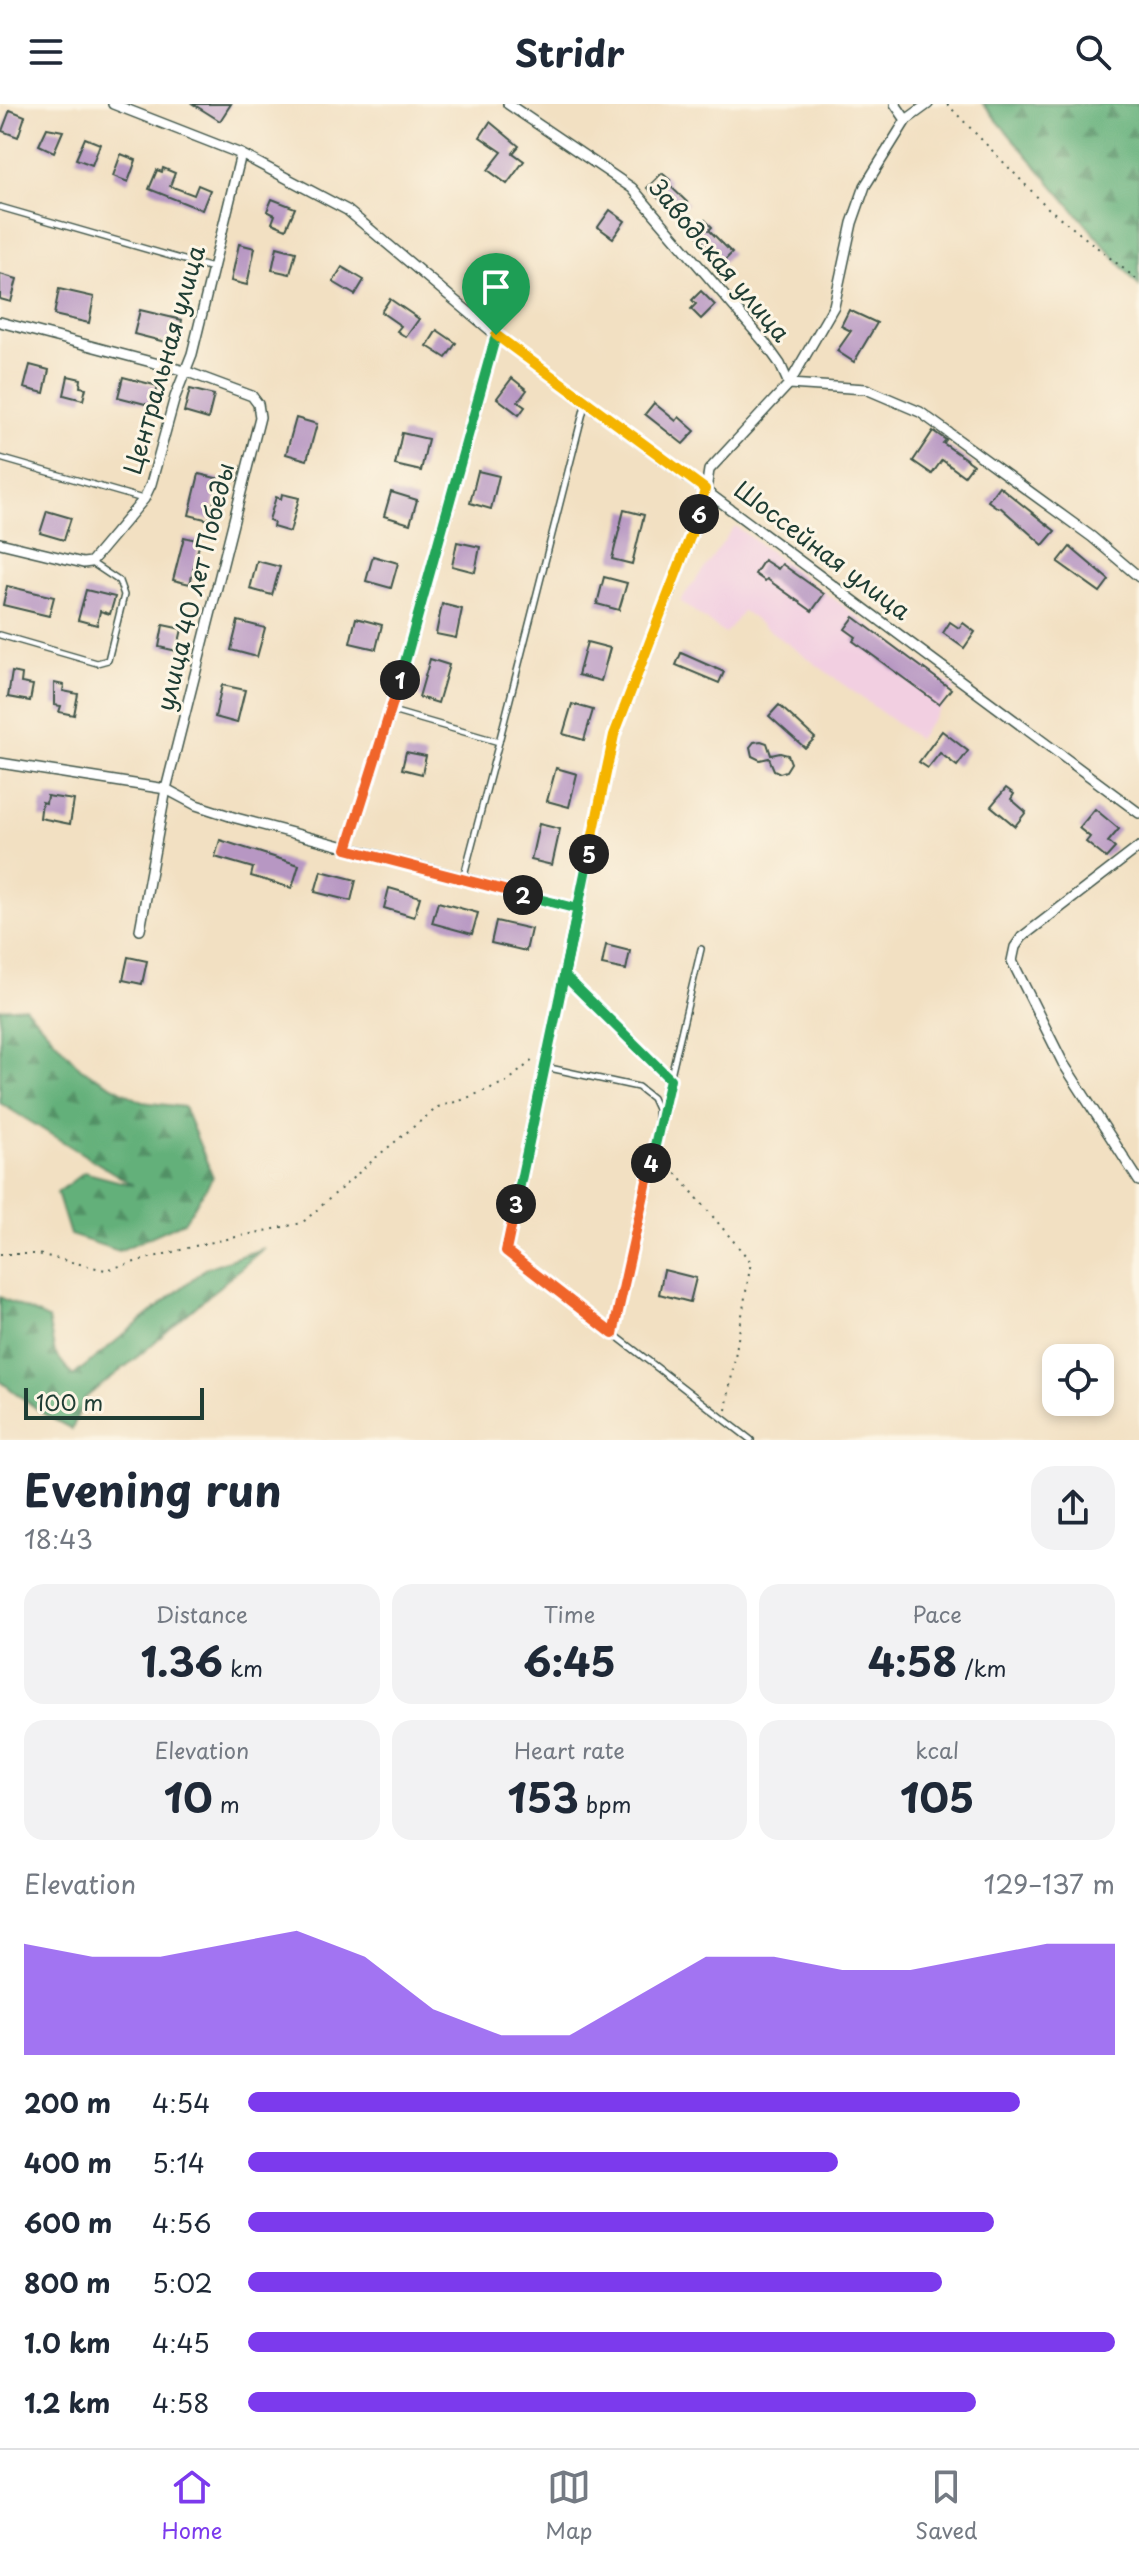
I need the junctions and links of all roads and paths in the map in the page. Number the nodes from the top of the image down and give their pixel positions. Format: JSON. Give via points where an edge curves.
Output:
{"nodes":[{"id":1,"x":113,"y":104,"type":"edge"},
{"id":2,"x":508,"y":104,"type":"edge"},
{"id":3,"x":895,"y":104,"type":"edge"},
{"id":4,"x":928,"y":104,"type":"edge"},
{"id":5,"x":947,"y":104,"type":"edge"},
{"id":6,"x":906,"y":120,"type":"junction"},
{"id":7,"x":241,"y":154,"type":"junction"},
{"id":8,"x":0,"y":207,"type":"edge"},
{"id":9,"x":213,"y":268,"type":"junction"},
{"id":10,"x":1139,"y":281,"type":"edge"},
{"id":11,"x":0,"y":322,"type":"edge"},
{"id":12,"x":496,"y":335,"type":"junction"},
{"id":13,"x":185,"y":371,"type":"junction"},
{"id":14,"x":789,"y":384,"type":"junction"},
{"id":15,"x":586,"y":400,"type":"junction"},
{"id":16,"x":0,"y":458,"type":"edge"},
{"id":17,"x":705,"y":489,"type":"junction"},
{"id":18,"x":144,"y":499,"type":"junction"},
{"id":19,"x":0,"y":543,"type":"edge"},
{"id":20,"x":91,"y":562,"type":"junction"},
{"id":21,"x":1139,"y":577,"type":"edge"},
{"id":22,"x":0,"y":635,"type":"edge"},
{"id":23,"x":391,"y":711,"type":"junction"},
{"id":24,"x":499,"y":742,"type":"junction"},
{"id":25,"x":0,"y":763,"type":"edge"},
{"id":26,"x":166,"y":789,"type":"junction"},
{"id":27,"x":1139,"y":813,"type":"edge"},
{"id":28,"x":1139,"y":847,"type":"edge"},
{"id":29,"x":347,"y":849,"type":"junction"},
{"id":30,"x":463,"y":879,"type":"junction"},
{"id":31,"x":578,"y":909,"type":"junction"},
{"id":32,"x":140,"y":930,"type":"dead end"},
{"id":33,"x":701,"y":949,"type":"dead end"},
{"id":34,"x":564,"y":975,"type":"junction"},
{"id":35,"x":549,"y":1047,"type":"junction"},
{"id":36,"x":545,"y":1067,"type":"junction"},
{"id":37,"x":670,"y":1079,"type":"junction"},
{"id":38,"x":658,"y":1130,"type":"junction"},
{"id":39,"x":654,"y":1147,"type":"junction"},
{"id":40,"x":1139,"y":1181,"type":"edge"},
{"id":41,"x":506,"y":1251,"type":"joint"},
{"id":42,"x":0,"y":1254,"type":"edge"},
{"id":43,"x":613,"y":1334,"type":"junction"},
{"id":44,"x":725,"y":1420,"type":"junction"},
{"id":45,"x":751,"y":1440,"type":"edge"}],
"edges":[{"from":1,"to":7,"type":"street","name":"Шоссейная улица"},
{"from":2,"to":14,"type":"street","name":"Заводская улица","via":[[632,188],[765,343]]},
{"from":3,"to":6,"type":"street"},
{"from":4,"to":6,"type":"street"},
{"from":5,"to":10,"type":"path","via":[[1048,208]]},
{"from":6,"to":14,"type":"street","via":[[865,186],[834,306]]},
{"from":7,"to":9,"type":"street","name":"Центральная улица"},
{"from":7,"to":12,"type":"street","name":"Шоссейная улица","via":[[347,210]]},
{"from":8,"to":9,"type":"lane"},
{"from":9,"to":13,"type":"street","name":"Центральная улица"},
{"from":11,"to":13,"type":"street"},
{"from":12,"to":15,"type":"street","name":"Шоссейная улица"},
{"from":12,"to":23,"type":"street"},
{"from":13,"to":18,"type":"street","name":"Центральная улица"},
{"from":13,"to":26,"type":"street","name":"улица 40 лет Победы","via":[[252,396],[260,417]]},
{"from":14,"to":17,"type":"street","via":[[715,462]]},
{"from":14,"to":21,"type":"street","via":[[866,389],[920,412]]},
{"from":15,"to":17,"type":"street","name":"Шоссейная улица"},
{"from":15,"to":24,"type":"lane"},
{"from":16,"to":18,"type":"lane"},
{"from":17,"to":27,"type":"street","name":"Шоссейная улица"},
{"from":17,"to":31,"type":"street","via":[[614,735]]},
{"from":18,"to":20,"type":"street","name":"Центральная улица"},
{"from":19,"to":20,"type":"street"},
{"from":20,"to":22,"type":"lane","via":[[119,581],[124,595],[108,660],[97,663]]},
{"from":23,"to":24,"type":"lane"},
{"from":23,"to":29,"type":"street"},
{"from":24,"to":30,"type":"lane"},
{"from":25,"to":26,"type":"street"},
{"from":26,"to":29,"type":"street","via":[[196,805]]},
{"from":26,"to":32,"type":"street","name":"улица 40 лет Победы"},
{"from":28,"to":40,"type":"street","via":[[1022,937],[1012,961],[1063,1063]]},
{"from":29,"to":30,"type":"street"},
{"from":30,"to":31,"type":"street"},
{"from":31,"to":34,"type":"street"},
{"from":33,"to":37,"type":"lane"},
{"from":34,"to":35,"type":"street"},
{"from":34,"to":37,"type":"path"},
{"from":35,"to":36,"type":"street"},
{"from":35,"to":42,"type":"path","via":[[508,1081],[438,1107],[302,1223],[105,1270],[38,1254]]},
{"from":36,"to":38,"type":"lane","via":[[638,1087],[652,1098]]},
{"from":36,"to":41,"type":"street"},
{"from":37,"to":38,"type":"lane"},
{"from":38,"to":39,"type":"lane"},
{"from":39,"to":43,"type":"lane"},
{"from":39,"to":44,"type":"path","via":[[751,1262]]},
{"from":41,"to":43,"type":"lane"},
{"from":43,"to":44,"type":"lane"},
{"from":44,"to":45,"type":"lane"}]}
